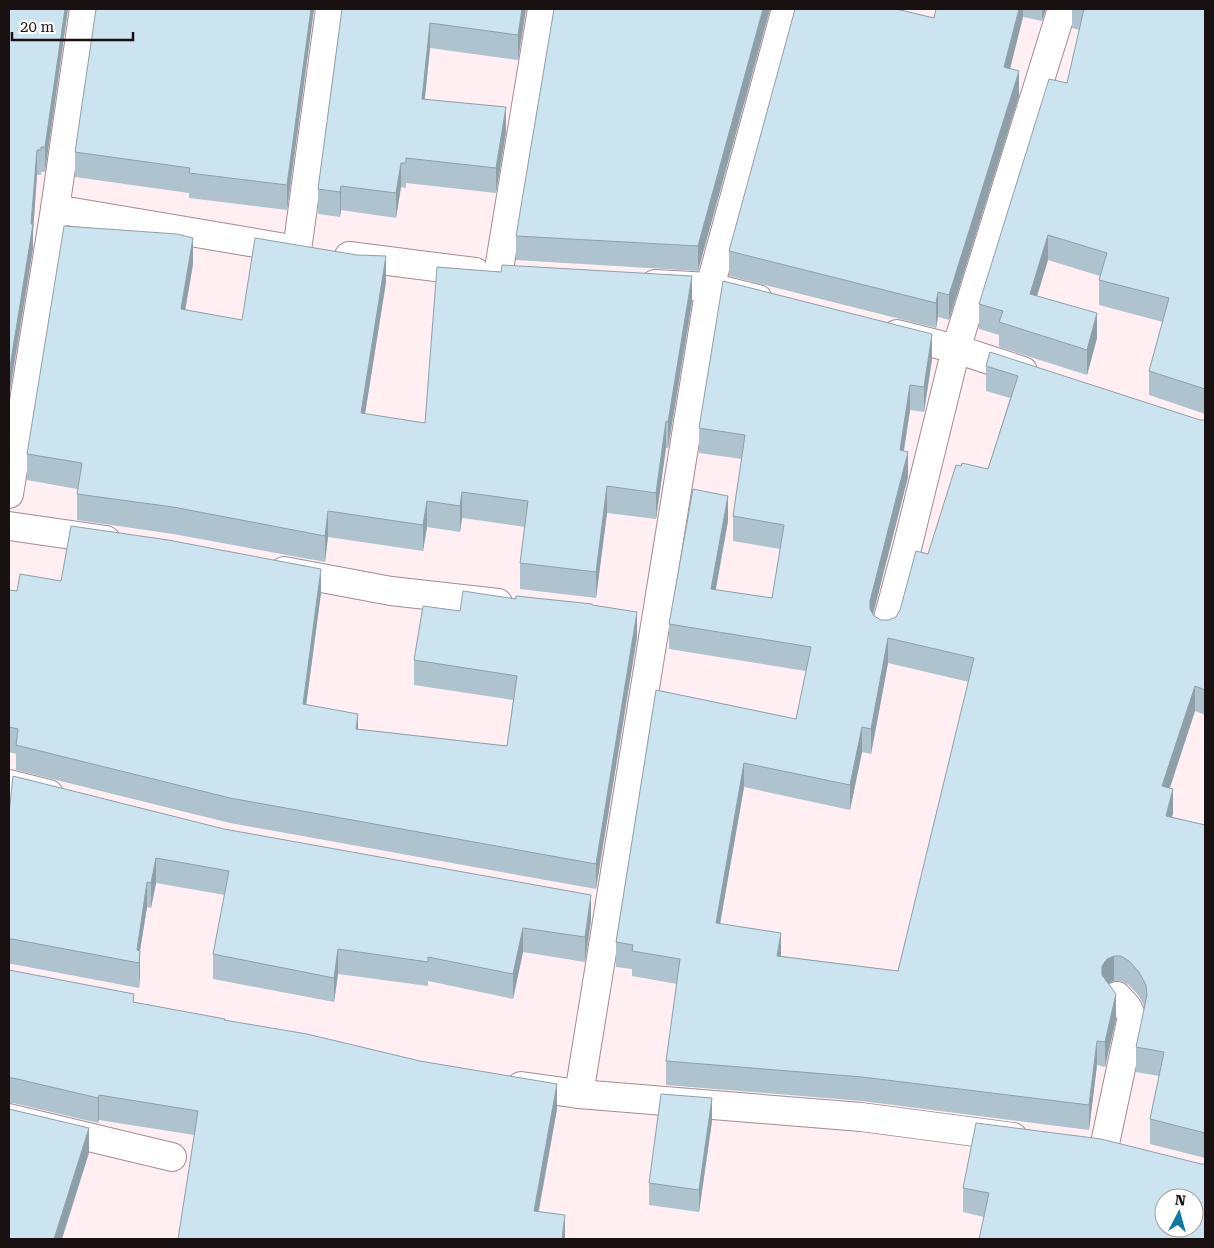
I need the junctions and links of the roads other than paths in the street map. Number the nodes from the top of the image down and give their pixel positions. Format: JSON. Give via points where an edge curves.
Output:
{"nodes":[{"id":1,"x":84,"y":9,"type":"edge"},
{"id":2,"x":330,"y":9,"type":"edge"},
{"id":3,"x":542,"y":9,"type":"edge"},
{"id":4,"x":786,"y":9,"type":"edge"},
{"id":5,"x":1062,"y":9,"type":"edge"},
{"id":6,"x":55,"y":209,"type":"junction"},
{"id":7,"x":297,"y":250,"type":"junction"},
{"id":8,"x":498,"y":275,"type":"junction"},
{"id":9,"x":527,"y":276,"type":"edge"},
{"id":10,"x":633,"y":282,"type":"edge"},
{"id":11,"x":710,"y":287,"type":"junction"},
{"id":12,"x":786,"y":306,"type":"edge"},
{"id":13,"x":871,"y":327,"type":"edge"},
{"id":14,"x":956,"y":348,"type":"junction"},
{"id":15,"x":1048,"y":379,"type":"edge"},
{"id":16,"x":9,"y":494,"type":"edge"},
{"id":17,"x":9,"y":526,"type":"edge"},
{"id":18,"x":133,"y":544,"type":"edge"},
{"id":19,"x":257,"y":566,"type":"edge"},
{"id":20,"x":519,"y":605,"type":"edge"},
{"id":21,"x":628,"y":617,"type":"edge"},
{"id":22,"x":658,"y":620,"type":"junction"},
{"id":23,"x":885,"y":630,"type":"edge"},
{"id":24,"x":9,"y":784,"type":"edge"},
{"id":25,"x":75,"y":801,"type":"edge"},
{"id":26,"x":1117,"y":996,"type":"edge"},
{"id":27,"x":502,"y":1083,"type":"edge"},
{"id":28,"x":579,"y":1094,"type":"junction"},
{"id":29,"x":9,"y":1118,"type":"edge"},
{"id":30,"x":1036,"y":1140,"type":"edge"},
{"id":31,"x":1075,"y":1144,"type":"edge"},
{"id":32,"x":1104,"y":1148,"type":"junction"},
{"id":33,"x":1132,"y":1155,"type":"edge"},
{"id":34,"x":172,"y":1157,"type":"dead end"}],
"edges":[{"from":1,"to":6,"type":"street"},
{"from":2,"to":7,"type":"street"},
{"from":3,"to":8,"type":"street"},
{"from":4,"to":11,"type":"street"},
{"from":5,"to":14,"type":"street"},
{"from":6,"to":7,"type":"street"},
{"from":6,"to":16,"type":"street"},
{"from":7,"to":8,"type":"street"},
{"from":8,"to":9,"type":"street"},
{"from":10,"to":11,"type":"street"},
{"from":11,"to":12,"type":"street"},
{"from":11,"to":22,"type":"street"},
{"from":13,"to":14,"type":"street"},
{"from":14,"to":15,"type":"street"},
{"from":14,"to":23,"type":"street"},
{"from":17,"to":18,"type":"street"},
{"from":19,"to":20,"type":"street","via":[[391,591]]},
{"from":21,"to":22,"type":"street"},
{"from":22,"to":28,"type":"street","via":[[599,905]]},
{"from":24,"to":25,"type":"street"},
{"from":26,"to":32,"type":"street","via":[[1132,1017]]},
{"from":27,"to":28,"type":"street"},
{"from":28,"to":30,"type":"street","via":[[861,1117]]},
{"from":29,"to":34,"type":"street"},
{"from":31,"to":32,"type":"street"},
{"from":32,"to":33,"type":"street"}]}
